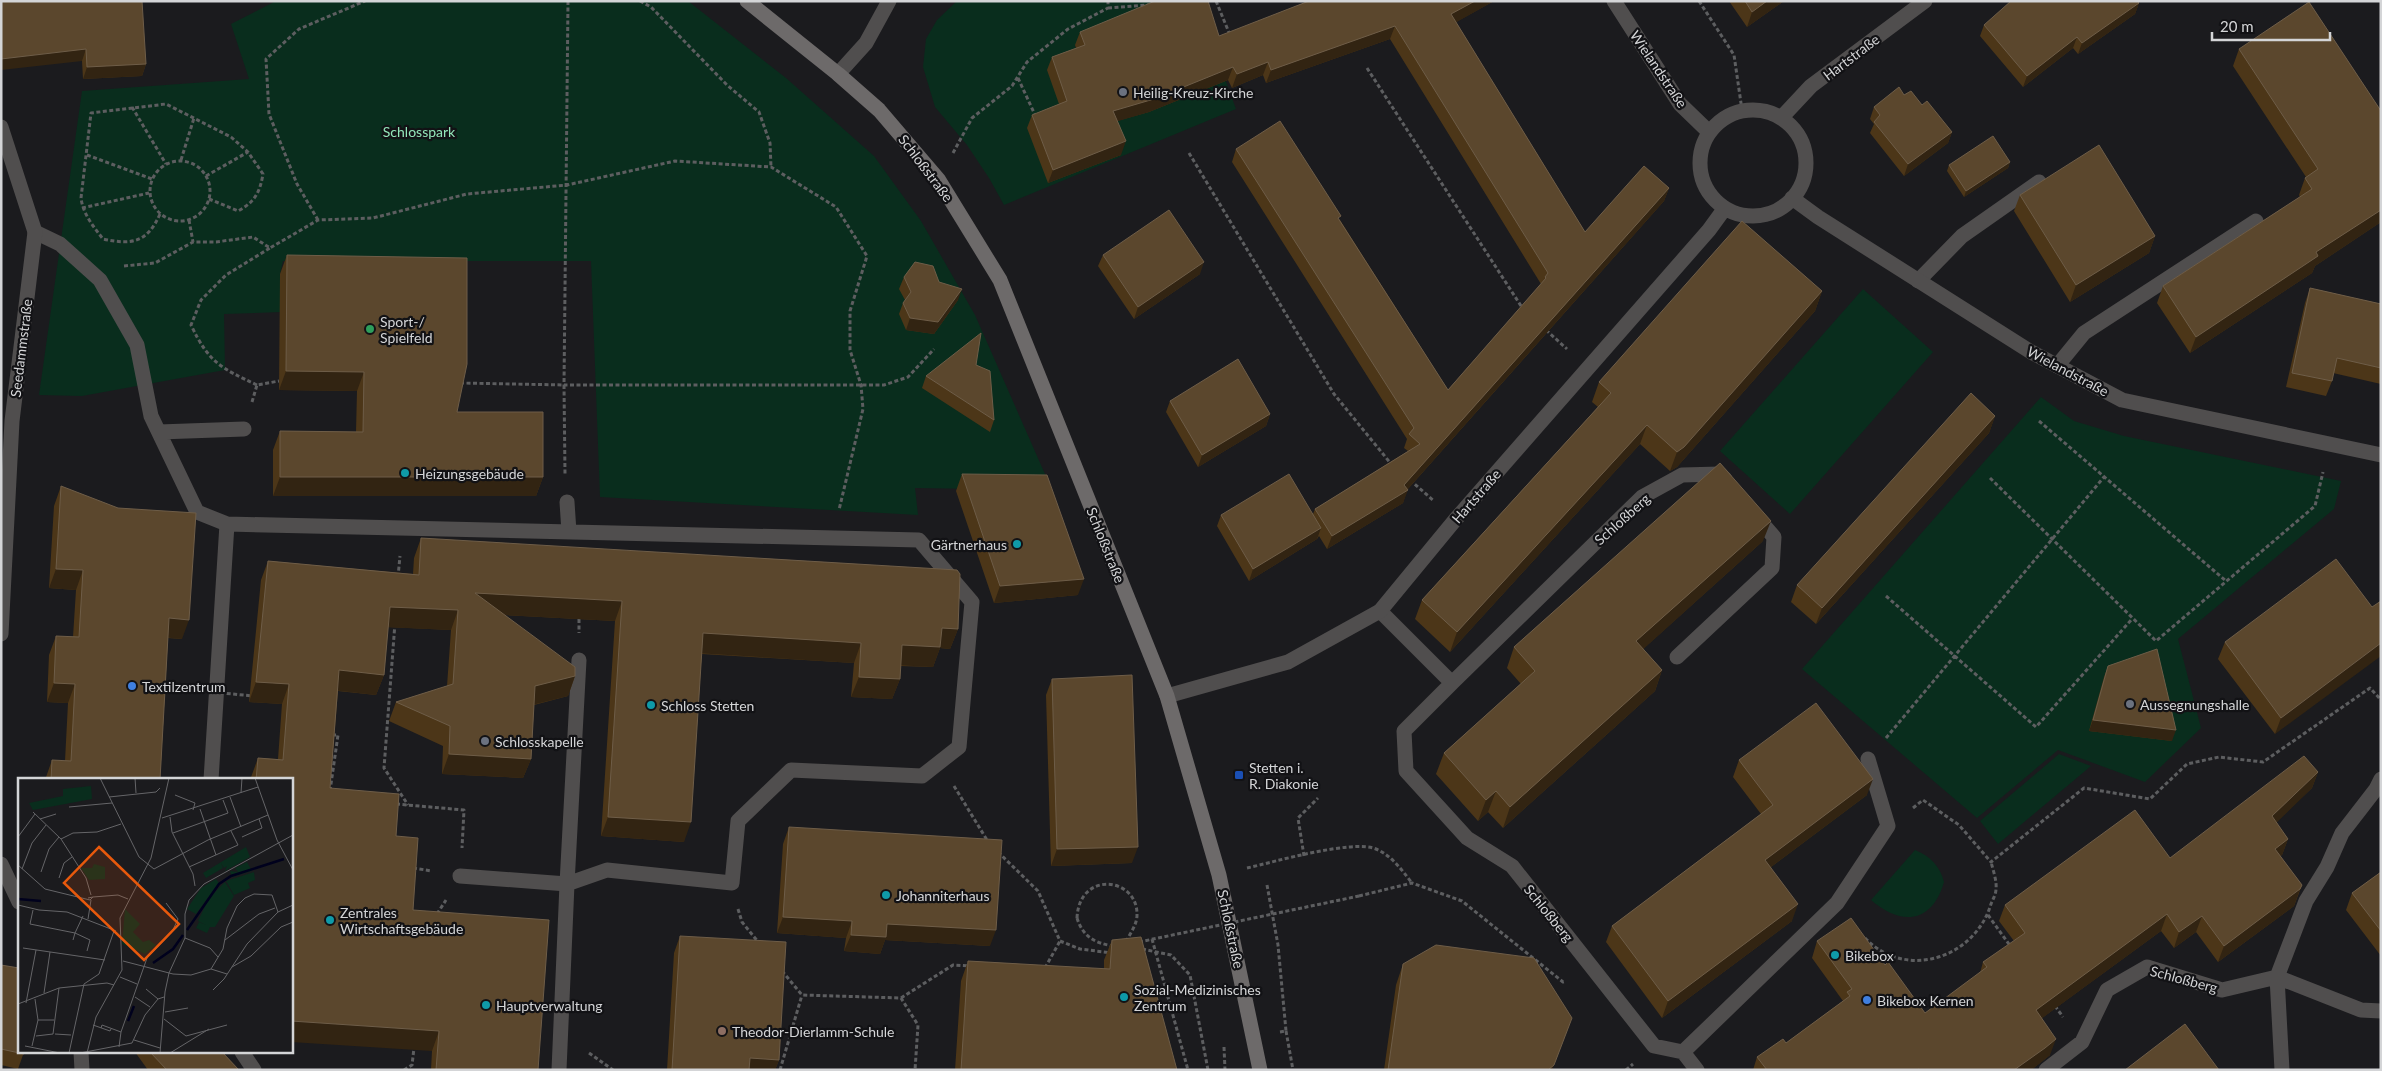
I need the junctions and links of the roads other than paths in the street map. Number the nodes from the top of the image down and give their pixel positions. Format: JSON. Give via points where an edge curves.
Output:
{"nodes":[{"id":1,"x":747,"y":1,"type":"edge"},
{"id":2,"x":889,"y":1,"type":"edge"},
{"id":3,"x":1614,"y":1,"type":"edge"},
{"id":4,"x":1925,"y":1,"type":"edge"},
{"id":5,"x":838,"y":74,"type":"junction"},
{"id":6,"x":1782,"y":118,"type":"junction"},
{"id":7,"x":1,"y":127,"type":"edge"},
{"id":8,"x":1708,"y":132,"type":"junction"},
{"id":9,"x":2039,"y":182,"type":"edge"},
{"id":10,"x":1792,"y":198,"type":"junction"},
{"id":11,"x":1725,"y":208,"type":"junction"},
{"id":12,"x":2256,"y":221,"type":"dead end"},
{"id":13,"x":35,"y":232,"type":"junction"},
{"id":14,"x":1918,"y":280,"type":"junction"},
{"id":15,"x":2057,"y":366,"type":"junction"},
{"id":16,"x":244,"y":430,"type":"road end"},
{"id":17,"x":159,"y":432,"type":"junction"},
{"id":18,"x":2381,"y":455,"type":"edge"},
{"id":19,"x":1732,"y":488,"type":"edge"},
{"id":20,"x":567,"y":502,"type":"dead end"},
{"id":21,"x":1744,"y":502,"type":"edge"},
{"id":22,"x":227,"y":524,"type":"junction"},
{"id":23,"x":569,"y":532,"type":"junction"},
{"id":24,"x":1380,"y":610,"type":"junction"},
{"id":25,"x":1,"y":634,"type":"edge"},
{"id":26,"x":1677,"y":657,"type":"dead end"},
{"id":27,"x":579,"y":660,"type":"dead end"},
{"id":28,"x":1452,"y":683,"type":"junction"},
{"id":29,"x":1167,"y":696,"type":"junction"},
{"id":30,"x":1868,"y":759,"type":"road end"},
{"id":31,"x":210,"y":778,"type":"edge"},
{"id":32,"x":2381,"y":779,"type":"edge"},
{"id":33,"x":1,"y":864,"type":"edge"},
{"id":34,"x":460,"y":876,"type":"road end"},
{"id":35,"x":567,"y":884,"type":"junction"},
{"id":36,"x":18,"y":900,"type":"edge"},
{"id":37,"x":2277,"y":977,"type":"junction"},
{"id":38,"x":2381,"y":1011,"type":"edge"},
{"id":39,"x":1683,"y":1052,"type":"junction"},
{"id":40,"x":81,"y":1054,"type":"edge"},
{"id":41,"x":243,"y":1054,"type":"edge"},
{"id":42,"x":82,"y":1070,"type":"edge"},
{"id":43,"x":254,"y":1070,"type":"edge"},
{"id":44,"x":559,"y":1070,"type":"edge"},
{"id":45,"x":1260,"y":1070,"type":"edge"},
{"id":46,"x":1697,"y":1070,"type":"edge"},
{"id":47,"x":2046,"y":1070,"type":"edge"},
{"id":48,"x":2282,"y":1070,"type":"edge"}],
"edges":[{"from":1,"to":5,"type":"main road","name":"Schloßstraße"},
{"from":2,"to":5,"type":"street","via":[[866,43]]},
{"from":3,"to":8,"type":"street","name":"Wielandstraße","via":[[1680,104]]},
{"from":4,"to":6,"type":"street","name":"Hartstraße","via":[[1811,86]]},
{"from":5,"to":29,"type":"main road","name":"Schloßstraße","via":[[879,110],[938,179],[1000,280]]},
{"from":6,"to":8,"type":"street","via":[[1762,110],[1742,110],[1723,118]]},
{"from":6,"to":10,"type":"street","via":[[1801,140],[1805,155],[1801,185]]},
{"from":7,"to":13,"type":"street","name":"Seedammstraße"},
{"from":8,"to":11,"type":"street","via":[[1700,166],[1703,182],[1712,197]]},
{"from":9,"to":14,"type":"street","via":[[1962,236]]},
{"from":10,"to":11,"type":"street","via":[[1768,214],[1738,214]]},
{"from":10,"to":14,"type":"street","name":"Wielandstraße"},
{"from":11,"to":24,"type":"street","name":"Hartstraße"},
{"from":12,"to":15,"type":"street","via":[[2084,333]]},
{"from":13,"to":17,"type":"street","via":[[60,244],[100,280],[137,344],[151,416]]},
{"from":13,"to":25,"type":"street","name":"Seedammstraße","via":[[12,421]]},
{"from":14,"to":15,"type":"street","name":"Wielandstraße"},
{"from":15,"to":18,"type":"street","name":"Wielandstraße","via":[[2122,400]]},
{"from":16,"to":17,"type":"street"},
{"from":17,"to":22,"type":"street","via":[[197,512]]},
{"from":19,"to":28,"type":"street","name":"Schloßberg","via":[[1720,474],[1682,475],[1642,497]]},
{"from":20,"to":23,"type":"street"},
{"from":21,"to":26,"type":"street","via":[[1774,537],[1772,568]]},
{"from":22,"to":23,"type":"street"},
{"from":22,"to":31,"type":"street"},
{"from":23,"to":35,"type":"street","via":[[919,540],[972,602],[959,747],[922,776],[790,770],[738,821],[732,883],[608,870]]},
{"from":24,"to":28,"type":"street"},
{"from":24,"to":29,"type":"street","name":"Hartstraße","via":[[1288,662]]},
{"from":27,"to":35,"type":"street"},
{"from":28,"to":39,"type":"street","name":"Schloßberg","via":[[1404,731],[1406,771],[1466,838],[1512,866],[1654,1046]]},
{"from":29,"to":45,"type":"main road","name":"Schloßstraße","via":[[1219,874]]},
{"from":30,"to":39,"type":"street","via":[[1888,826],[1836,903]]},
{"from":32,"to":37,"type":"street","via":[[2342,833],[2328,867],[2306,901]]},
{"from":33,"to":36,"type":"street"},
{"from":34,"to":35,"type":"street"},
{"from":35,"to":44,"type":"street"},
{"from":37,"to":38,"type":"street","via":[[2361,1010]]},
{"from":37,"to":47,"type":"street","name":"Schloßberg","via":[[2222,990],[2147,967],[2108,990],[2082,1042]]},
{"from":37,"to":48,"type":"street"},
{"from":39,"to":46,"type":"street"},
{"from":40,"to":42,"type":"street"},
{"from":41,"to":43,"type":"street"}]}
